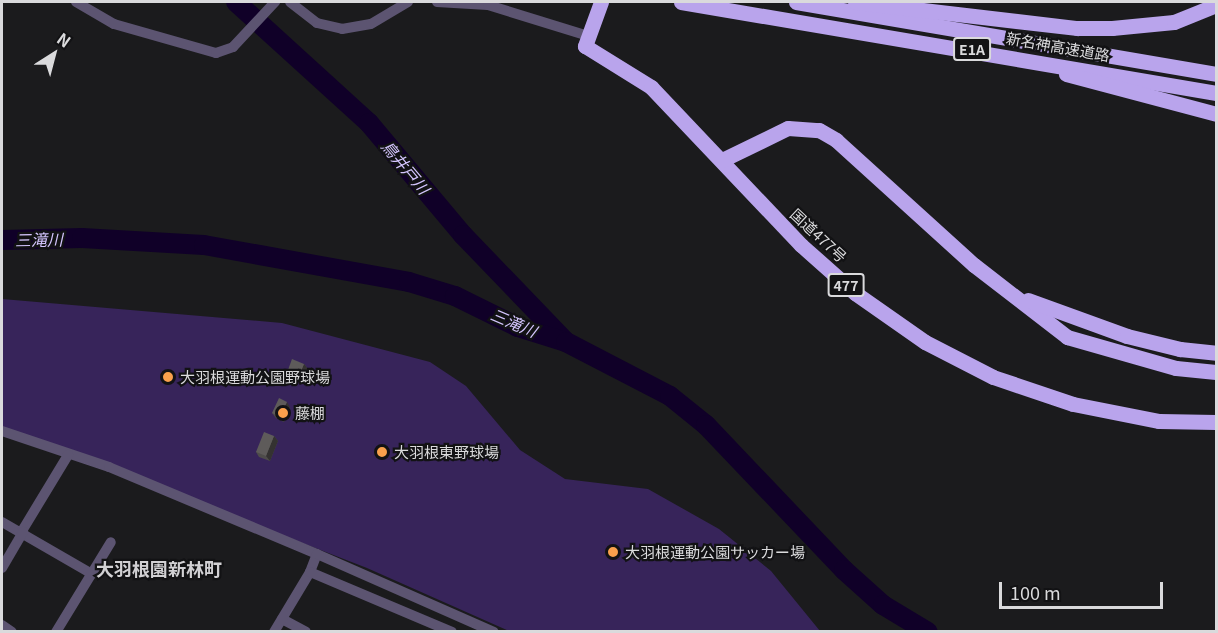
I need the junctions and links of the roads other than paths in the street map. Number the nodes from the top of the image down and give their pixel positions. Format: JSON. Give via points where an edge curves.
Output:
{"nodes":[{"id":1,"x":76,"y":2,"type":"edge"},
{"id":2,"x":275,"y":2,"type":"edge"},
{"id":3,"x":290,"y":2,"type":"edge"},
{"id":4,"x":408,"y":2,"type":"edge"},
{"id":5,"x":437,"y":2,"type":"edge"},
{"id":6,"x":601,"y":2,"type":"edge"},
{"id":7,"x":681,"y":2,"type":"edge"},
{"id":8,"x":796,"y":2,"type":"edge"},
{"id":9,"x":846,"y":2,"type":"edge"},
{"id":10,"x":1216,"y":5,"type":"edge"},
{"id":11,"x":588,"y":36,"type":"junction"},
{"id":12,"x":974,"y":49,"type":"junction"},
{"id":13,"x":1216,"y":74,"type":"edge"},
{"id":14,"x":1216,"y":93,"type":"edge"},
{"id":15,"x":1216,"y":114,"type":"edge"},
{"id":16,"x":722,"y":160,"type":"junction"},
{"id":17,"x":1011,"y":294,"type":"junction"},
{"id":18,"x":1216,"y":347,"type":"edge"},
{"id":19,"x":1180,"y":350,"type":"junction"},
{"id":20,"x":1216,"y":353,"type":"edge"},
{"id":21,"x":1216,"y":369,"type":"edge"},
{"id":22,"x":1216,"y":422,"type":"edge"},
{"id":23,"x":2,"y":431,"type":"edge"},
{"id":24,"x":68,"y":455,"type":"junction"},
{"id":25,"x":2,"y":522,"type":"edge"},
{"id":26,"x":23,"y":532,"type":"junction"},
{"id":27,"x":111,"y":542,"type":"dead end"},
{"id":28,"x":317,"y":554,"type":"junction"},
{"id":29,"x":2,"y":568,"type":"edge"},
{"id":30,"x":310,"y":572,"type":"junction"},
{"id":31,"x":92,"y":574,"type":"junction"},
{"id":32,"x":282,"y":619,"type":"junction"},
{"id":33,"x":2,"y":625,"type":"edge"},
{"id":34,"x":12,"y":632,"type":"edge"},
{"id":35,"x":56,"y":632,"type":"edge"},
{"id":36,"x":274,"y":632,"type":"edge"},
{"id":37,"x":306,"y":632,"type":"edge"},
{"id":38,"x":452,"y":632,"type":"edge"},
{"id":39,"x":494,"y":632,"type":"edge"}],
"edges":[{"from":1,"to":2,"type":"street","via":[[114,24],[216,53],[233,47]]},
{"from":3,"to":4,"type":"street","via":[[317,23],[342,30],[371,24]]},
{"from":5,"to":11,"type":"street","via":[[488,5]]},
{"from":6,"to":11,"type":"highway"},
{"from":7,"to":12,"type":"highway","name":"新名神高速道路","number":"E1A"},
{"from":8,"to":13,"type":"highway","name":"新名神高速道路","number":"E1A"},
{"from":9,"to":10,"type":"highway","via":[[1077,28],[1174,22]]},
{"from":11,"to":16,"type":"highway","name":"国道477号","number":"477","via":[[585,46],[651,87]]},
{"from":12,"to":14,"type":"highway","name":"新名神高速道路","number":"E1A"},
{"from":12,"to":15,"type":"highway"},
{"from":16,"to":17,"type":"highway","via":[[788,128],[819,130],[836,140]]},
{"from":16,"to":22,"type":"highway","name":"国道477号","number":"477","via":[[801,245],[855,292],[958,361],[1084,407],[1159,421]]},
{"from":17,"to":19,"type":"highway","via":[[1077,320]]},
{"from":17,"to":21,"type":"highway","via":[[1067,337],[1176,368]]},
{"from":18,"to":19,"type":"highway"},
{"from":19,"to":20,"type":"highway"},
{"from":23,"to":24,"type":"street"},
{"from":24,"to":26,"type":"street"},
{"from":24,"to":28,"type":"street","via":[[109,467]]},
{"from":25,"to":26,"type":"street"},
{"from":26,"to":29,"type":"street"},
{"from":26,"to":31,"type":"street"},
{"from":27,"to":31,"type":"street"},
{"from":28,"to":30,"type":"street"},
{"from":28,"to":39,"type":"street"},
{"from":30,"to":32,"type":"street"},
{"from":30,"to":38,"type":"street"},
{"from":31,"to":35,"type":"street"},
{"from":32,"to":36,"type":"street"},
{"from":32,"to":37,"type":"street"},
{"from":33,"to":34,"type":"street"}]}
